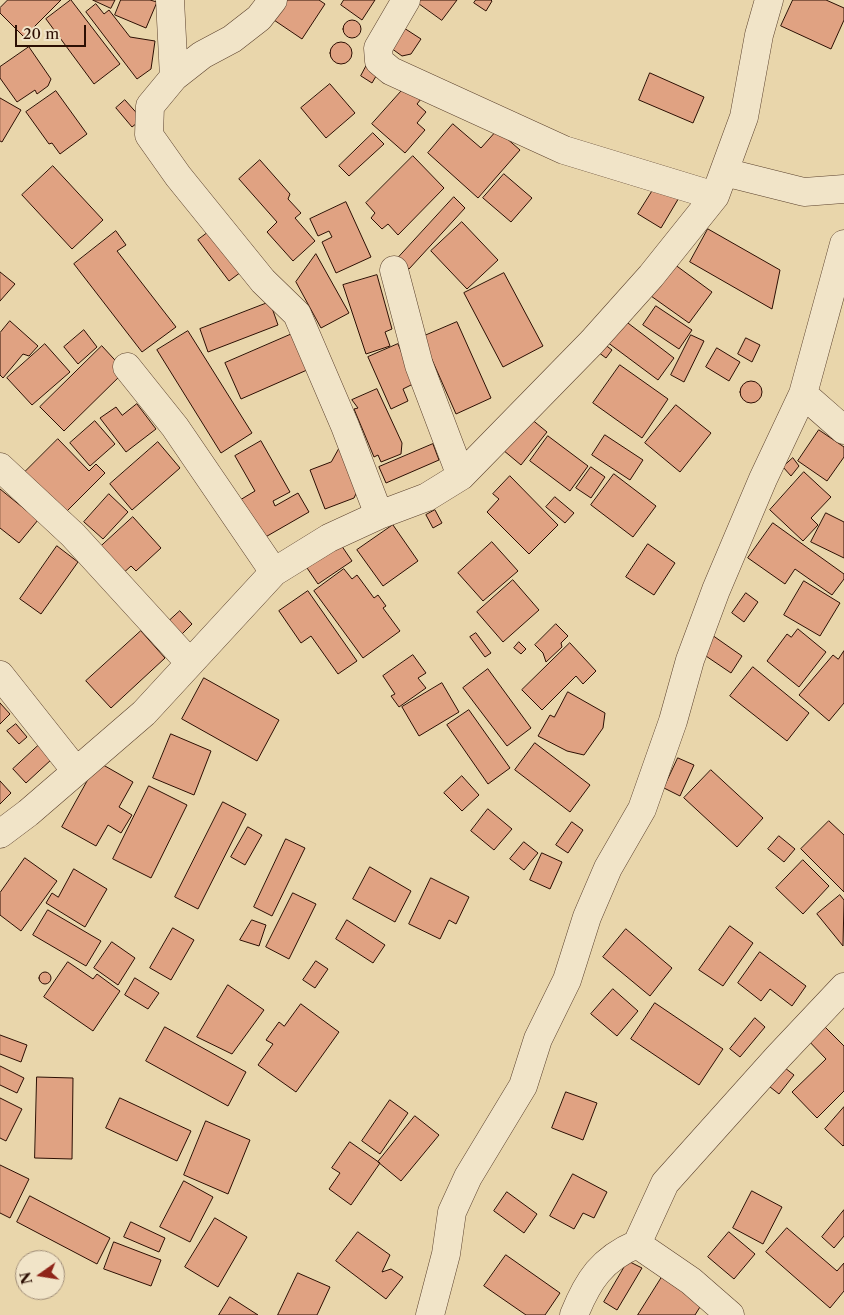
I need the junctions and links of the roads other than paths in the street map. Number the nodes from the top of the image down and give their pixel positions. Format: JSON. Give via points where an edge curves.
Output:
{"nodes":[{"id":1,"x":170,"y":0,"type":"edge"},
{"id":2,"x":273,"y":0,"type":"edge"},
{"id":3,"x":406,"y":0,"type":"edge"},
{"id":4,"x":769,"y":0,"type":"edge"},
{"id":5,"x":174,"y":77,"type":"junction"},
{"id":6,"x":719,"y":184,"type":"junction"},
{"id":7,"x":844,"y":189,"type":"edge"},
{"id":8,"x":844,"y":244,"type":"edge"},
{"id":9,"x":394,"y":270,"type":"dead end"},
{"id":10,"x":127,"y":367,"type":"dead end"},
{"id":11,"x":803,"y":394,"type":"junction"},
{"id":12,"x":844,"y":430,"type":"edge"},
{"id":13,"x":0,"y":467,"type":"edge"},
{"id":14,"x":461,"y":476,"type":"junction"},
{"id":15,"x":379,"y":515,"type":"junction"},
{"id":16,"x":274,"y":572,"type":"junction"},
{"id":17,"x":190,"y":663,"type":"junction"},
{"id":18,"x":0,"y":675,"type":"edge"},
{"id":19,"x":76,"y":771,"type":"junction"},
{"id":20,"x":0,"y":834,"type":"edge"},
{"id":21,"x":844,"y":987,"type":"edge"},
{"id":22,"x":638,"y":1244,"type":"junction"},
{"id":23,"x":430,"y":1315,"type":"edge"},
{"id":24,"x":574,"y":1315,"type":"edge"},
{"id":25,"x":730,"y":1315,"type":"edge"}],
"edges":[{"from":1,"to":5,"type":"street"},
{"from":2,"to":5,"type":"street","via":[[259,18],[232,39]]},
{"from":3,"to":6,"type":"street","via":[[378,48],[379,61],[391,71],[564,150]]},
{"from":4,"to":6,"type":"street","via":[[758,35],[744,117]]},
{"from":5,"to":15,"type":"street","via":[[150,106],[149,136],[263,281],[296,314]]},
{"from":6,"to":7,"type":"street","via":[[804,192]]},
{"from":6,"to":14,"type":"street","via":[[651,276],[592,342]]},
{"from":8,"to":11,"type":"street"},
{"from":9,"to":14,"type":"street","via":[[419,365]]},
{"from":10,"to":16,"type":"street","via":[[175,427]]},
{"from":11,"to":12,"type":"street"},
{"from":11,"to":23,"type":"street","via":[[716,590],[642,808],[608,868],[587,916],[567,980],[538,1039],[523,1086],[468,1177],[452,1212],[446,1254]]},
{"from":13,"to":17,"type":"street","via":[[73,534]]},
{"from":14,"to":15,"type":"street","via":[[427,497]]},
{"from":15,"to":16,"type":"street","via":[[329,538]]},
{"from":16,"to":17,"type":"street"},
{"from":17,"to":19,"type":"street","via":[[144,713]]},
{"from":18,"to":19,"type":"street"},
{"from":19,"to":20,"type":"street"},
{"from":21,"to":22,"type":"street","via":[[666,1183]]},
{"from":22,"to":24,"type":"street","via":[[622,1251],[600,1268],[584,1289]]},
{"from":22,"to":25,"type":"street","via":[[691,1281]]}]}
